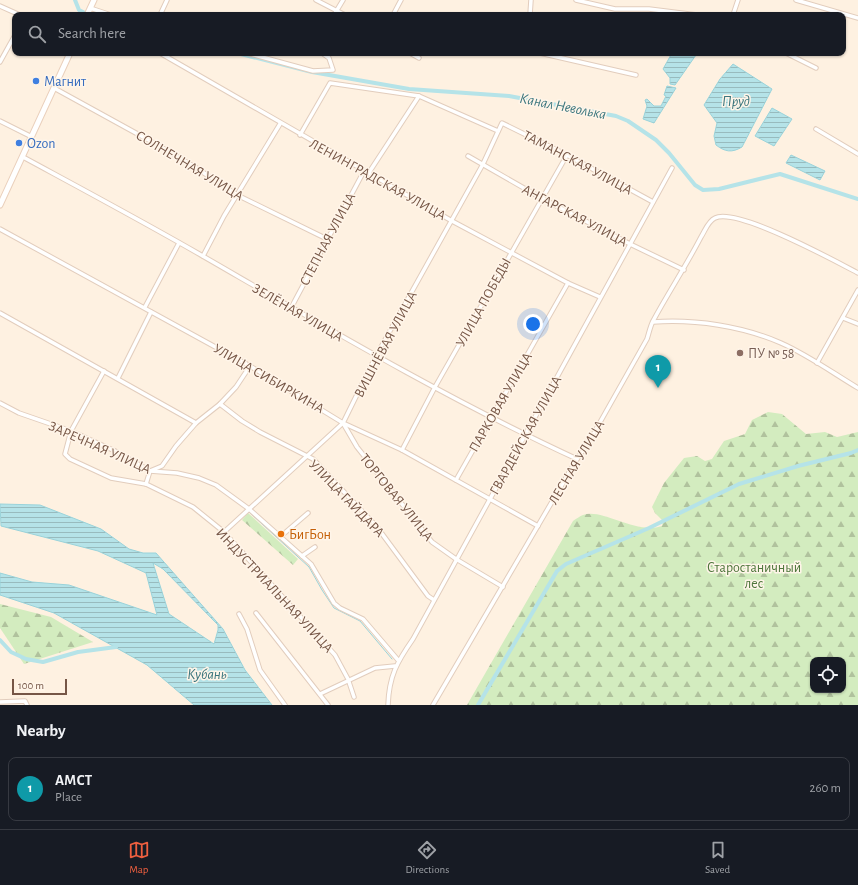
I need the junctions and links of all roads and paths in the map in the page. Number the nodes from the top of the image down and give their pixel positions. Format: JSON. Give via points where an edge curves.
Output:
{"nodes":[{"id":1,"x":167,"y":0,"type":"edge"},
{"id":2,"x":316,"y":0,"type":"edge"},
{"id":3,"x":343,"y":0,"type":"edge"},
{"id":4,"x":401,"y":0,"type":"edge"},
{"id":5,"x":531,"y":0,"type":"edge"},
{"id":6,"x":576,"y":0,"type":"edge"},
{"id":7,"x":738,"y":0,"type":"edge"},
{"id":8,"x":796,"y":0,"type":"edge"},
{"id":9,"x":92,"y":1,"type":"edge"},
{"id":10,"x":0,"y":6,"type":"edge"},
{"id":11,"x":337,"y":10,"type":"junction"},
{"id":12,"x":89,"y":11,"type":"edge"},
{"id":13,"x":13,"y":12,"type":"edge"},
{"id":14,"x":161,"y":12,"type":"edge"},
{"id":15,"x":340,"y":12,"type":"edge"},
{"id":16,"x":395,"y":12,"type":"edge"},
{"id":17,"x":530,"y":12,"type":"edge"},
{"id":18,"x":673,"y":12,"type":"edge"},
{"id":19,"x":734,"y":12,"type":"edge"},
{"id":20,"x":837,"y":12,"type":"edge"},
{"id":21,"x":846,"y":15,"type":"edge"},
{"id":22,"x":858,"y":18,"type":"edge"},
{"id":23,"x":12,"y":41,"type":"edge"},
{"id":24,"x":69,"y":56,"type":"edge"},
{"id":25,"x":165,"y":56,"type":"edge"},
{"id":26,"x":258,"y":56,"type":"edge"},
{"id":27,"x":327,"y":56,"type":"edge"},
{"id":28,"x":415,"y":56,"type":"edge"},
{"id":29,"x":553,"y":56,"type":"edge"},
{"id":30,"x":792,"y":56,"type":"edge"},
{"id":31,"x":419,"y":58,"type":"dead end"},
{"id":32,"x":0,"y":62,"type":"edge"},
{"id":33,"x":816,"y":68,"type":"dead end"},
{"id":34,"x":636,"y":75,"type":"dead end"},
{"id":35,"x":54,"y":88,"type":"junction"},
{"id":36,"x":419,"y":96,"type":"junction"},
{"id":37,"x":0,"y":121,"type":"edge"},
{"id":38,"x":502,"y":123,"type":"joint"},
{"id":39,"x":280,"y":124,"type":"junction"},
{"id":40,"x":816,"y":129,"type":"dead end"},
{"id":41,"x":498,"y":131,"type":"junction"},
{"id":42,"x":300,"y":135,"type":"junction"},
{"id":43,"x":32,"y":136,"type":"junction"},
{"id":44,"x":858,"y":154,"type":"edge"},
{"id":45,"x":567,"y":155,"type":"junction"},
{"id":46,"x":468,"y":156,"type":"dead end"},
{"id":47,"x":23,"y":157,"type":"junction"},
{"id":48,"x":483,"y":164,"type":"junction"},
{"id":49,"x":672,"y":168,"type":"dead end"},
{"id":50,"x":364,"y":171,"type":"junction"},
{"id":51,"x":368,"y":174,"type":"junction"},
{"id":52,"x":237,"y":195,"type":"junction"},
{"id":53,"x":543,"y":199,"type":"junction"},
{"id":54,"x":653,"y":202,"type":"junction"},
{"id":55,"x":0,"y":205,"type":"edge"},
{"id":56,"x":452,"y":221,"type":"junction"},
{"id":57,"x":0,"y":229,"type":"edge"},
{"id":58,"x":327,"y":239,"type":"junction"},
{"id":59,"x":179,"y":243,"type":"junction"},
{"id":60,"x":630,"y":244,"type":"junction"},
{"id":61,"x":511,"y":253,"type":"junction"},
{"id":62,"x":203,"y":256,"type":"junction"},
{"id":63,"x":684,"y":270,"type":"junction"},
{"id":64,"x":858,"y":273,"type":"edge"},
{"id":65,"x":568,"y":283,"type":"junction"},
{"id":66,"x":858,"y":290,"type":"edge"},
{"id":67,"x":600,"y":297,"type":"junction"},
{"id":68,"x":145,"y":307,"type":"junction"},
{"id":69,"x":291,"y":308,"type":"junction"},
{"id":70,"x":151,"y":312,"type":"junction"},
{"id":71,"x":0,"y":313,"type":"edge"},
{"id":72,"x":843,"y":318,"type":"junction"},
{"id":73,"x":652,"y":322,"type":"junction"},
{"id":74,"x":858,"y":324,"type":"edge"},
{"id":75,"x":376,"y":356,"type":"junction"},
{"id":76,"x":817,"y":363,"type":"junction"},
{"id":77,"x":250,"y":366,"type":"junction"},
{"id":78,"x":104,"y":371,"type":"junction"},
{"id":79,"x":118,"y":378,"type":"junction"},
{"id":80,"x":435,"y":387,"type":"junction"},
{"id":81,"x":858,"y":388,"type":"edge"},
{"id":82,"x":0,"y":403,"type":"edge"},
{"id":83,"x":220,"y":404,"type":"junction"},
{"id":84,"x":490,"y":418,"type":"junction"},
{"id":85,"x":343,"y":422,"type":"junction"},
{"id":86,"x":196,"y":423,"type":"junction"},
{"id":87,"x":71,"y":431,"type":"junction"},
{"id":88,"x":525,"y":435,"type":"junction"},
{"id":89,"x":402,"y":450,"type":"junction"},
{"id":90,"x":308,"y":456,"type":"junction"},
{"id":91,"x":577,"y":459,"type":"junction"},
{"id":92,"x":150,"y":471,"type":"junction"},
{"id":93,"x":456,"y":480,"type":"junction"},
{"id":94,"x":146,"y":484,"type":"junction"},
{"id":95,"x":489,"y":499,"type":"junction"},
{"id":96,"x":250,"y":509,"type":"junction"},
{"id":97,"x":308,"y":513,"type":"dead end"},
{"id":98,"x":538,"y":526,"type":"junction"},
{"id":99,"x":224,"y":532,"type":"junction"},
{"id":100,"x":280,"y":537,"type":"junction"},
{"id":101,"x":315,"y":547,"type":"dead end"},
{"id":102,"x":302,"y":556,"type":"junction"},
{"id":103,"x":456,"y":559,"type":"junction"},
{"id":104,"x":503,"y":586,"type":"junction"},
{"id":105,"x":434,"y":600,"type":"junction"},
{"id":106,"x":256,"y":613,"type":"dead end"},
{"id":107,"x":239,"y":614,"type":"dead end"},
{"id":108,"x":398,"y":660,"type":"junction"},
{"id":109,"x":395,"y":666,"type":"junction"},
{"id":110,"x":348,"y":679,"type":"junction"},
{"id":111,"x":320,"y":694,"type":"junction"},
{"id":112,"x":354,"y":698,"type":"dead end"},
{"id":113,"x":0,"y":702,"type":"edge"},
{"id":114,"x":27,"y":705,"type":"edge"},
{"id":115,"x":285,"y":705,"type":"edge"},
{"id":116,"x":328,"y":705,"type":"edge"},
{"id":117,"x":388,"y":705,"type":"edge"},
{"id":118,"x":433,"y":705,"type":"edge"}],
"edges":[{"from":1,"to":14,"type":"street"},
{"from":2,"to":11,"type":"street"},
{"from":3,"to":11,"type":"street"},
{"from":4,"to":16,"type":"street"},
{"from":5,"to":17,"type":"street"},
{"from":6,"to":18,"type":"street","via":[[615,8]]},
{"from":7,"to":19,"type":"street"},
{"from":8,"to":20,"type":"street"},
{"from":9,"to":12,"type":"main road"},
{"from":10,"to":13,"type":"street"},
{"from":11,"to":15,"type":"street"},
{"from":21,"to":22,"type":"street"},
{"from":23,"to":32,"type":"street"},
{"from":24,"to":35,"type":"main road"},
{"from":25,"to":39,"type":"street","name":"ЛЕНИНГРАДСКАЯ УЛИЦА"},
{"from":26,"to":27,"type":"street","via":[[313,71],[333,70],[330,58]]},
{"from":28,"to":31,"type":"street"},
{"from":29,"to":34,"type":"street"},
{"from":30,"to":33,"type":"street"},
{"from":35,"to":43,"type":"main road"},
{"from":35,"to":52,"type":"street","name":"СОЛНЕЧНАЯ УЛИЦА","via":[[154,142]]},
{"from":36,"to":41,"type":"street"},
{"from":36,"to":42,"type":"street","via":[[330,83]]},
{"from":36,"to":51,"type":"street"},
{"from":37,"to":43,"type":"street"},
{"from":38,"to":41,"type":"street","name":"ВИШНЁВАЯ УЛИЦА"},
{"from":38,"to":45,"type":"street","name":"ТАМАНСКАЯ УЛИЦА"},
{"from":39,"to":42,"type":"street","name":"ЛЕНИНГРАДСКАЯ УЛИЦА"},
{"from":39,"to":52,"type":"street"},
{"from":40,"to":44,"type":"street"},
{"from":41,"to":48,"type":"street","name":"ВИШНЁВАЯ УЛИЦА"},
{"from":42,"to":50,"type":"street","name":"ЛЕНИНГРАДСКАЯ УЛИЦА"},
{"from":43,"to":47,"type":"main road"},
{"from":45,"to":53,"type":"street","name":"УЛИЦА ПОБЕДЫ"},
{"from":45,"to":54,"type":"street","name":"ТАМАНСКАЯ УЛИЦА"},
{"from":46,"to":48,"type":"street","name":"АНГАРСКАЯ УЛИЦА"},
{"from":47,"to":55,"type":"main road"},
{"from":47,"to":59,"type":"street","name":"ЗЕЛЁНАЯ УЛИЦА"},
{"from":48,"to":53,"type":"street","name":"АНГАРСКАЯ УЛИЦА"},
{"from":48,"to":56,"type":"street","name":"ВИШНЁВАЯ УЛИЦА"},
{"from":49,"to":54,"type":"street","name":"ГВАРДЕЙСКАЯ УЛИЦА"},
{"from":50,"to":51,"type":"street","name":"ЛЕНИНГРАДСКАЯ УЛИЦА"},
{"from":50,"to":58,"type":"street","name":"СТЕПНАЯ УЛИЦА"},
{"from":51,"to":56,"type":"street","name":"ЛЕНИНГРАДСКАЯ УЛИЦА"},
{"from":52,"to":58,"type":"street","name":"СОЛНЕЧНАЯ УЛИЦА"},
{"from":52,"to":62,"type":"street"},
{"from":53,"to":60,"type":"street","name":"АНГАРСКАЯ УЛИЦА"},
{"from":53,"to":61,"type":"street","name":"УЛИЦА ПОБЕДЫ"},
{"from":54,"to":60,"type":"street","name":"ГВАРДЕЙСКАЯ УЛИЦА"},
{"from":56,"to":61,"type":"street","name":"ЛЕНИНГРАДСКАЯ УЛИЦА"},
{"from":56,"to":75,"type":"street","name":"ВИШНЁВАЯ УЛИЦА"},
{"from":57,"to":68,"type":"street","name":"УЛИЦА СИБИРКИНА"},
{"from":58,"to":69,"type":"street","name":"СТЕПНАЯ УЛИЦА"},
{"from":59,"to":62,"type":"street","name":"ЗЕЛЁНАЯ УЛИЦА"},
{"from":59,"to":68,"type":"street"},
{"from":60,"to":63,"type":"street","name":"АНГАРСКАЯ УЛИЦА"},
{"from":60,"to":67,"type":"street","name":"ГВАРДЕЙСКАЯ УЛИЦА"},
{"from":61,"to":65,"type":"street","name":"ЛЕНИНГРАДСКАЯ УЛИЦА"},
{"from":61,"to":80,"type":"street","name":"УЛИЦА ПОБЕДЫ"},
{"from":62,"to":69,"type":"street","name":"ЗЕЛЁНАЯ УЛИЦА"},
{"from":63,"to":64,"type":"street","name":"ЛЕСНАЯ УЛИЦА","via":[[708,225],[714,218],[723,216],[759,225]]},
{"from":63,"to":73,"type":"street","name":"ЛЕСНАЯ УЛИЦА"},
{"from":65,"to":67,"type":"street","name":"ЛЕНИНГРАДСКАЯ УЛИЦА"},
{"from":65,"to":84,"type":"street","name":"ПАРКОВАЯ УЛИЦА"},
{"from":66,"to":72,"type":"street"},
{"from":67,"to":88,"type":"street","name":"ГВАРДЕЙСКАЯ УЛИЦА"},
{"from":68,"to":70,"type":"street","name":"УЛИЦА СИБИРКИНА"},
{"from":69,"to":75,"type":"street","name":"ЗЕЛЁНАЯ УЛИЦА"},
{"from":70,"to":77,"type":"street","name":"УЛИЦА СИБИРКИНА"},
{"from":70,"to":79,"type":"street"},
{"from":71,"to":78,"type":"street"},
{"from":72,"to":74,"type":"street"},
{"from":72,"to":76,"type":"street"},
{"from":73,"to":76,"type":"street","via":[[685,322],[742,330],[782,343]]},
{"from":73,"to":91,"type":"street","name":"ЛЕСНАЯ УЛИЦА","via":[[643,345]]},
{"from":75,"to":80,"type":"street","name":"ЗЕЛЁНАЯ УЛИЦА"},
{"from":75,"to":85,"type":"street","name":"ВИШНЁВАЯ УЛИЦА"},
{"from":76,"to":81,"type":"street"},
{"from":77,"to":83,"type":"street","via":[[236,387]]},
{"from":77,"to":85,"type":"street","name":"УЛИЦА СИБИРКИНА"},
{"from":78,"to":79,"type":"street"},
{"from":78,"to":87,"type":"street","name":"ИНДУСТРИАЛЬНАЯ УЛИЦА"},
{"from":79,"to":86,"type":"street"},
{"from":80,"to":84,"type":"street","name":"ЗЕЛЁНАЯ УЛИЦА"},
{"from":80,"to":89,"type":"street","name":"УЛИЦА ПОБЕДЫ"},
{"from":82,"to":87,"type":"street","name":"ЗАРЕЧНАЯ УЛИЦА","via":[[19,413]]},
{"from":83,"to":86,"type":"street"},
{"from":83,"to":90,"type":"street","name":"УЛИЦА ГАЙДАРА","via":[[260,432]]},
{"from":84,"to":88,"type":"street","name":"ЗЕЛЁНАЯ УЛИЦА"},
{"from":84,"to":93,"type":"street","name":"ПАРКОВАЯ УЛИЦА"},
{"from":85,"to":89,"type":"street","name":"УЛИЦА СИБИРКИНА"},
{"from":85,"to":90,"type":"street","name":"ВИШНЁВАЯ УЛИЦА"},
{"from":85,"to":103,"type":"street","name":"ТОРГОВАЯ УЛИЦА","via":[[357,447],[426,536]]},
{"from":86,"to":92,"type":"street","via":[[162,466]]},
{"from":87,"to":92,"type":"street","name":"ЗАРЕЧНАЯ УЛИЦА","via":[[115,451]]},
{"from":87,"to":94,"type":"street","name":"ИНДУСТРИАЛЬНАЯ УЛИЦА","via":[[65,450],[70,459],[111,478]]},
{"from":88,"to":91,"type":"street","name":"ЗЕЛЁНАЯ УЛИЦА"},
{"from":88,"to":95,"type":"street","name":"ГВАРДЕЙСКАЯ УЛИЦА"},
{"from":89,"to":93,"type":"street","name":"УЛИЦА СИБИРКИНА"},
{"from":90,"to":96,"type":"street","name":"ВИШНЁВАЯ УЛИЦА"},
{"from":90,"to":105,"type":"street","name":"УЛИЦА ГАЙДАРА","via":[[377,527],[428,596]]},
{"from":91,"to":98,"type":"street","name":"ЛЕСНАЯ УЛИЦА"},
{"from":92,"to":94,"type":"street"},
{"from":92,"to":96,"type":"street","name":"ЗАРЕЧНАЯ УЛИЦА","via":[[199,478],[216,485]]},
{"from":93,"to":95,"type":"street","name":"УЛИЦА СИБИРКИНА"},
{"from":94,"to":99,"type":"street","name":"ИНДУСТРИАЛЬНАЯ УЛИЦА","via":[[193,507]]},
{"from":95,"to":98,"type":"street","name":"УЛИЦА СИБИРКИНА"},
{"from":95,"to":103,"type":"street","name":"ГВАРДЕЙСКАЯ УЛИЦА"},
{"from":96,"to":99,"type":"street","name":"ВИШНЁВАЯ УЛИЦА"},
{"from":96,"to":100,"type":"street","name":"ЗАРЕЧНАЯ УЛИЦА"},
{"from":97,"to":100,"type":"street"},
{"from":98,"to":104,"type":"street","name":"ЛЕСНАЯ УЛИЦА"},
{"from":99,"to":110,"type":"street","name":"ИНДУСТРИАЛЬНАЯ УЛИЦА","via":[[335,655]]},
{"from":100,"to":102,"type":"street","name":"ЗАРЕЧНАЯ УЛИЦА"},
{"from":101,"to":102,"type":"street"},
{"from":102,"to":108,"type":"street","name":"ЗАРЕЧНАЯ УЛИЦА","via":[[311,564],[334,603],[363,619]]},
{"from":103,"to":104,"type":"street","name":"ТОРГОВАЯ УЛИЦА"},
{"from":103,"to":105,"type":"street","name":"ГВАРДЕЙСКАЯ УЛИЦА"},
{"from":104,"to":118,"type":"street","name":"ЛЕСНАЯ УЛИЦА"},
{"from":105,"to":108,"type":"street","name":"ГВАРДЕЙСКАЯ УЛИЦА","via":[[413,639]]},
{"from":106,"to":111,"type":"street"},
{"from":107,"to":115,"type":"street","via":[[247,629],[260,670]]},
{"from":108,"to":109,"type":"street","name":"ГВАРДЕЙСКАЯ УЛИЦА"},
{"from":109,"to":110,"type":"street","via":[[375,668]]},
{"from":109,"to":117,"type":"street","name":"ГВАРДЕЙСКАЯ УЛИЦА","via":[[391,676]]},
{"from":110,"to":111,"type":"street"},
{"from":110,"to":112,"type":"street","name":"ИНДУСТРИАЛЬНАЯ УЛИЦА"},
{"from":111,"to":116,"type":"street"},
{"from":113,"to":114,"type":"street","via":[[25,701]]}]}
